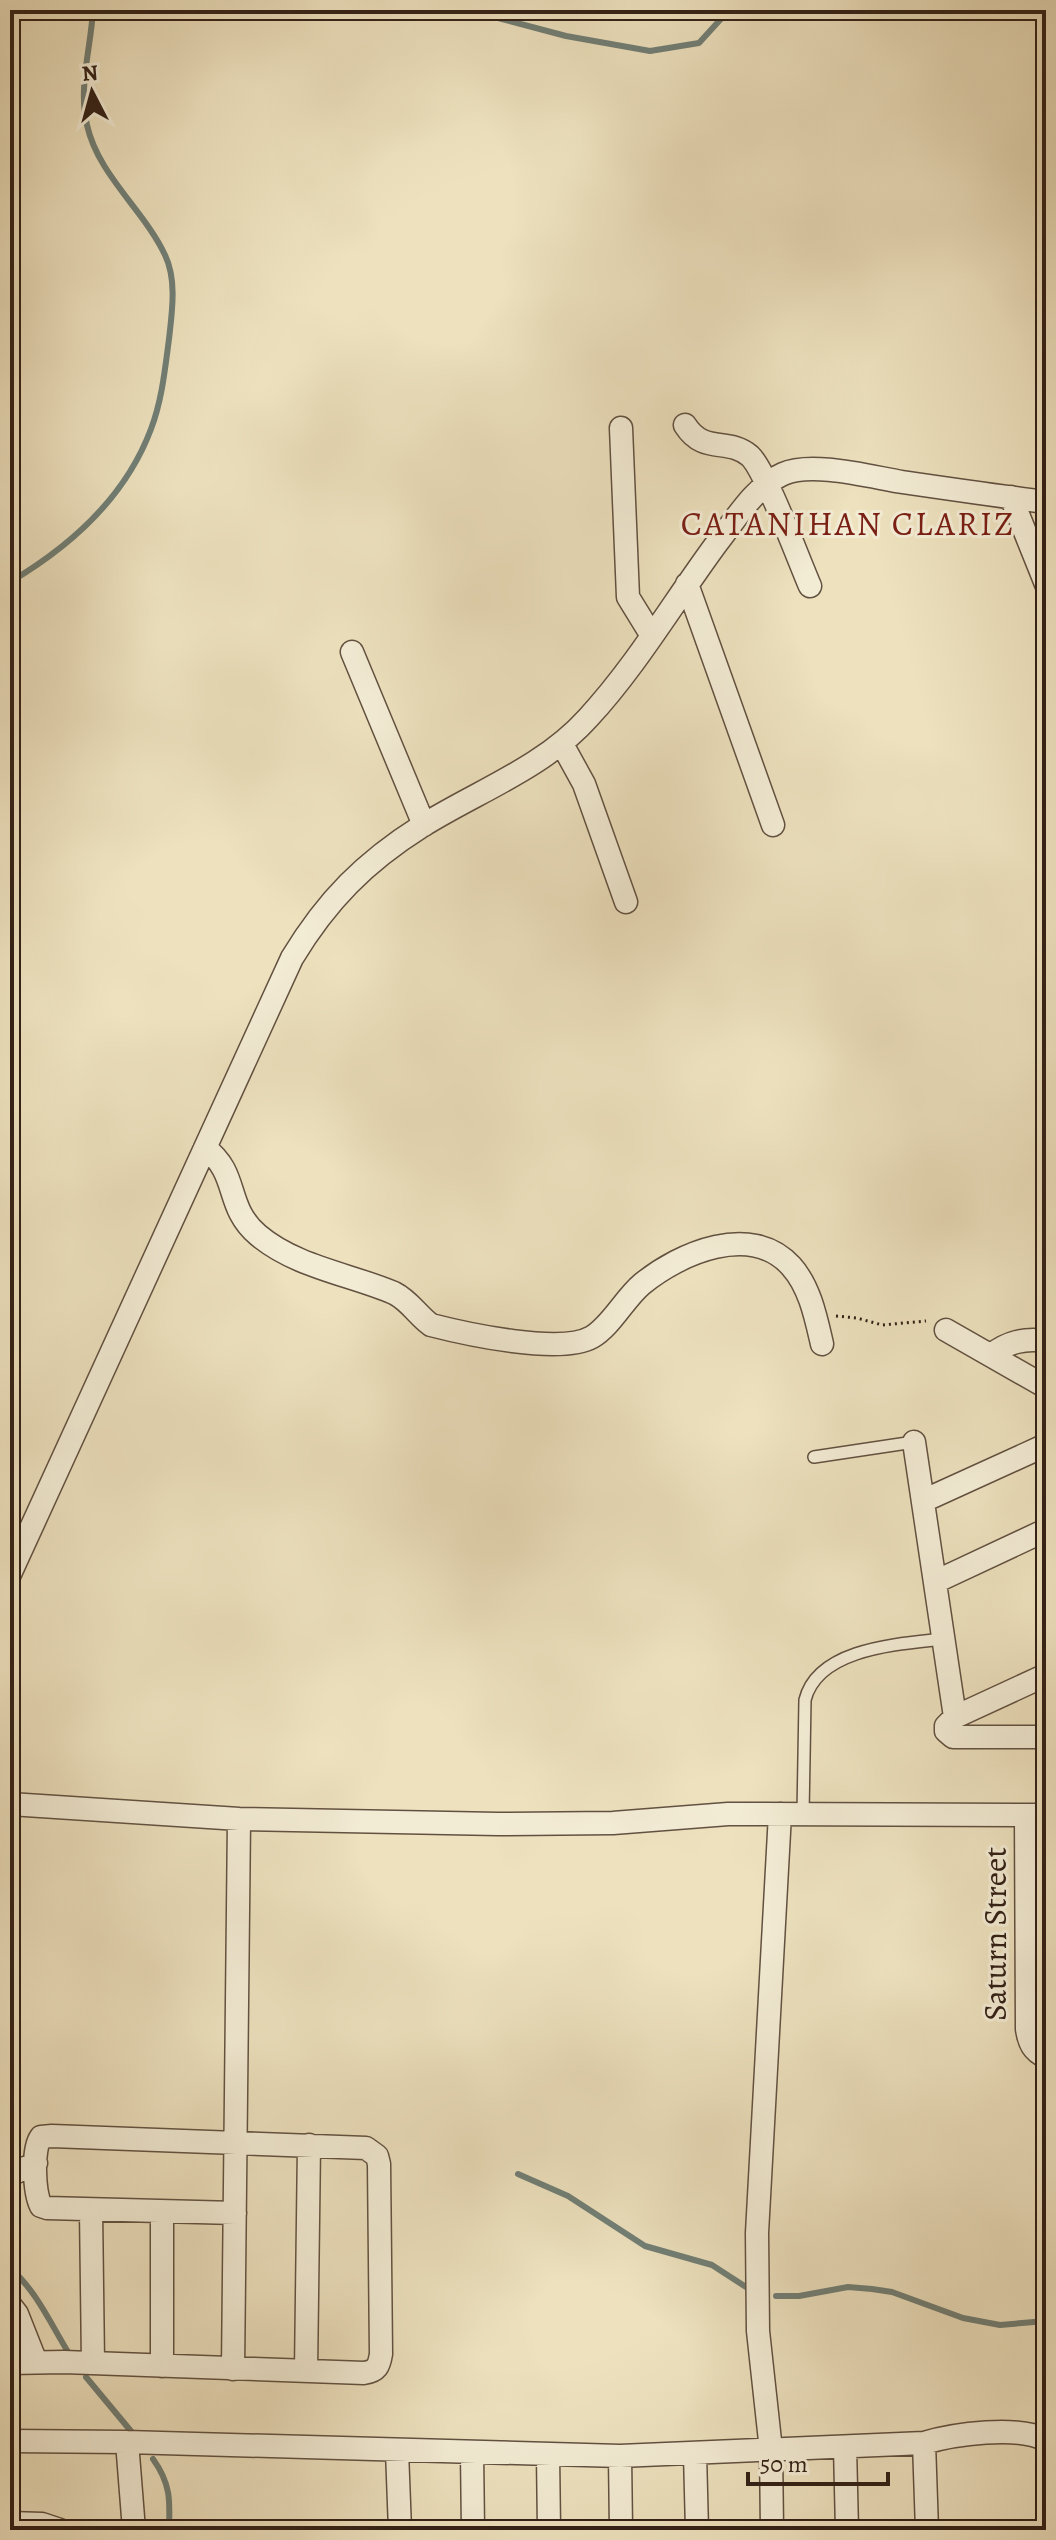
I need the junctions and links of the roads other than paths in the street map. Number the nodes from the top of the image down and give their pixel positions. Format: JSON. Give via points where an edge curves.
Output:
{"nodes":[{"id":1,"x":685,"y":425,"type":"dead end"},
{"id":2,"x":621,"y":428,"type":"dead end"},
{"id":3,"x":766,"y":484,"type":"junction"},
{"id":4,"x":1011,"y":497,"type":"junction"},
{"id":5,"x":1046,"y":502,"type":"edge"},
{"id":6,"x":687,"y":584,"type":"junction"},
{"id":7,"x":1046,"y":584,"type":"edge"},
{"id":8,"x":810,"y":586,"type":"dead end"},
{"id":9,"x":652,"y":636,"type":"junction"},
{"id":10,"x":352,"y":652,"type":"dead end"},
{"id":11,"x":562,"y":744,"type":"junction"},
{"id":12,"x":424,"y":825,"type":"junction"},
{"id":13,"x":773,"y":825,"type":"dead end"},
{"id":14,"x":626,"y":902,"type":"dead end"},
{"id":15,"x":205,"y":1148,"type":"junction"},
{"id":16,"x":946,"y":1330,"type":"road end"},
{"id":17,"x":1046,"y":1341,"type":"edge"},
{"id":18,"x":822,"y":1344,"type":"dead end"},
{"id":19,"x":991,"y":1355,"type":"junction"},
{"id":20,"x":1046,"y":1387,"type":"edge"},
{"id":21,"x":914,"y":1442,"type":"joint"},
{"id":22,"x":1046,"y":1445,"type":"edge"},
{"id":23,"x":814,"y":1457,"type":"dead end"},
{"id":24,"x":923,"y":1501,"type":"junction"},
{"id":25,"x":1046,"y":1530,"type":"edge"},
{"id":26,"x":10,"y":1574,"type":"edge"},
{"id":27,"x":935,"y":1582,"type":"junction"},
{"id":28,"x":943,"y":1639,"type":"junction"},
{"id":29,"x":1046,"y":1675,"type":"edge"},
{"id":30,"x":955,"y":1717,"type":"junction"},
{"id":31,"x":1046,"y":1737,"type":"edge"},
{"id":32,"x":10,"y":1804,"type":"edge"},
{"id":33,"x":780,"y":1814,"type":"junction"},
{"id":34,"x":803,"y":1814,"type":"junction"},
{"id":35,"x":1036,"y":1815,"type":"edge"},
{"id":36,"x":239,"y":1819,"type":"junction"},
{"id":37,"x":1036,"y":1900,"type":"edge"},
{"id":38,"x":1036,"y":1976,"type":"edge"},
{"id":39,"x":1040,"y":2054,"type":"edge"},
{"id":40,"x":236,"y":2142,"type":"junction"},
{"id":41,"x":309,"y":2145,"type":"junction"},
{"id":42,"x":36,"y":2163,"type":"junction"},
{"id":43,"x":10,"y":2175,"type":"edge"},
{"id":44,"x":91,"y":2210,"type":"junction"},
{"id":45,"x":162,"y":2212,"type":"junction"},
{"id":46,"x":235,"y":2213,"type":"junction"},
{"id":47,"x":10,"y":2305,"type":"edge"},
{"id":48,"x":36,"y":2362,"type":"junction"},
{"id":49,"x":10,"y":2363,"type":"edge"},
{"id":50,"x":93,"y":2363,"type":"junction"},
{"id":51,"x":162,"y":2366,"type":"junction"},
{"id":52,"x":233,"y":2369,"type":"junction"},
{"id":53,"x":306,"y":2371,"type":"junction"},
{"id":54,"x":1046,"y":2440,"type":"edge"},
{"id":55,"x":10,"y":2441,"type":"edge"},
{"id":56,"x":127,"y":2442,"type":"junction"},
{"id":57,"x":924,"y":2443,"type":"junction"},
{"id":58,"x":845,"y":2447,"type":"junction"},
{"id":59,"x":771,"y":2450,"type":"junction"},
{"id":60,"x":397,"y":2451,"type":"junction"},
{"id":61,"x":472,"y":2453,"type":"junction"},
{"id":62,"x":695,"y":2454,"type":"junction"},
{"id":63,"x":548,"y":2455,"type":"junction"},
{"id":64,"x":620,"y":2456,"type":"junction"},
{"id":65,"x":10,"y":2523,"type":"edge"},
{"id":66,"x":60,"y":2530,"type":"edge"},
{"id":67,"x":134,"y":2530,"type":"edge"},
{"id":68,"x":400,"y":2530,"type":"edge"},
{"id":69,"x":473,"y":2530,"type":"edge"},
{"id":70,"x":549,"y":2530,"type":"edge"},
{"id":71,"x":621,"y":2530,"type":"edge"},
{"id":72,"x":697,"y":2530,"type":"edge"},
{"id":73,"x":772,"y":2530,"type":"edge"},
{"id":74,"x":847,"y":2530,"type":"edge"},
{"id":75,"x":927,"y":2530,"type":"edge"}],
"edges":[{"from":1,"to":3,"type":"street","via":[[697,440],[752,457]]},
{"from":2,"to":9,"type":"street","via":[[628,597]]},
{"from":3,"to":4,"type":"street","via":[[785,473],[823,470]]},
{"from":3,"to":6,"type":"street"},
{"from":3,"to":8,"type":"street"},
{"from":4,"to":5,"type":"street"},
{"from":4,"to":7,"type":"street"},
{"from":6,"to":9,"type":"street"},
{"from":6,"to":13,"type":"street"},
{"from":9,"to":11,"type":"street","via":[[612,691]]},
{"from":10,"to":12,"type":"street"},
{"from":11,"to":12,"type":"street"},
{"from":11,"to":14,"type":"street","via":[[584,784]]},
{"from":12,"to":15,"type":"street","via":[[380,854],[315,920],[292,958]]},
{"from":15,"to":18,"type":"street","via":[[224,1167],[243,1221],[259,1237],[316,1266],[395,1294],[431,1325],[538,1343],[577,1342],[593,1336],[641,1284],[673,1263],[693,1252],[737,1245],[776,1253],[791,1266],[816,1317]]},
{"from":15,"to":26,"type":"street"},
{"from":16,"to":19,"type":"street"},
{"from":17,"to":19,"type":"street","via":[[1015,1341]]},
{"from":19,"to":20,"type":"street"},
{"from":21,"to":23,"type":"lane"},
{"from":21,"to":24,"type":"street"},
{"from":22,"to":24,"type":"street"},
{"from":24,"to":27,"type":"street"},
{"from":25,"to":27,"type":"street"},
{"from":27,"to":28,"type":"street"},
{"from":28,"to":30,"type":"street"},
{"from":28,"to":34,"type":"lane","via":[[860,1652],[822,1671],[808,1685]]},
{"from":29,"to":30,"type":"street"},
{"from":30,"to":31,"type":"street","via":[[946,1726],[953,1737]]},
{"from":32,"to":36,"type":"street"},
{"from":33,"to":34,"type":"street"},
{"from":33,"to":36,"type":"street","via":[[558,1825]]},
{"from":33,"to":59,"type":"street","via":[[757,2233],[758,2331]]},
{"from":34,"to":35,"type":"street"},
{"from":35,"to":37,"type":"street","name":"Saturn Street"},
{"from":36,"to":40,"type":"street"},
{"from":37,"to":38,"type":"street","name":"Saturn Street"},
{"from":38,"to":39,"type":"street","name":"Saturn Street","via":[[1027,2029],[1028,2040]]},
{"from":40,"to":41,"type":"street"},
{"from":40,"to":42,"type":"street","via":[[45,2136],[38,2140]]},
{"from":40,"to":46,"type":"street"},
{"from":41,"to":53,"type":"street"},
{"from":41,"to":53,"type":"street","via":[[366,2148],[377,2156],[381,2354],[371,2372]]},
{"from":42,"to":43,"type":"street"},
{"from":42,"to":44,"type":"street","via":[[41,2206]]},
{"from":44,"to":45,"type":"street"},
{"from":44,"to":50,"type":"street"},
{"from":45,"to":46,"type":"street"},
{"from":45,"to":51,"type":"street"},
{"from":46,"to":52,"type":"street"},
{"from":47,"to":48,"type":"street"},
{"from":48,"to":49,"type":"street"},
{"from":48,"to":50,"type":"street"},
{"from":50,"to":51,"type":"street"},
{"from":51,"to":52,"type":"street"},
{"from":52,"to":53,"type":"street"},
{"from":54,"to":57,"type":"street","via":[[987,2433]]},
{"from":55,"to":56,"type":"street"},
{"from":56,"to":60,"type":"street"},
{"from":56,"to":67,"type":"street"},
{"from":57,"to":58,"type":"street"},
{"from":57,"to":75,"type":"street"},
{"from":58,"to":59,"type":"street"},
{"from":58,"to":74,"type":"street"},
{"from":59,"to":62,"type":"street"},
{"from":59,"to":73,"type":"street"},
{"from":60,"to":61,"type":"street"},
{"from":60,"to":68,"type":"street"},
{"from":61,"to":63,"type":"street"},
{"from":61,"to":69,"type":"street"},
{"from":62,"to":64,"type":"street"},
{"from":62,"to":72,"type":"street"},
{"from":63,"to":64,"type":"street"},
{"from":63,"to":70,"type":"street"},
{"from":64,"to":71,"type":"street"},
{"from":65,"to":66,"type":"street"}]}
